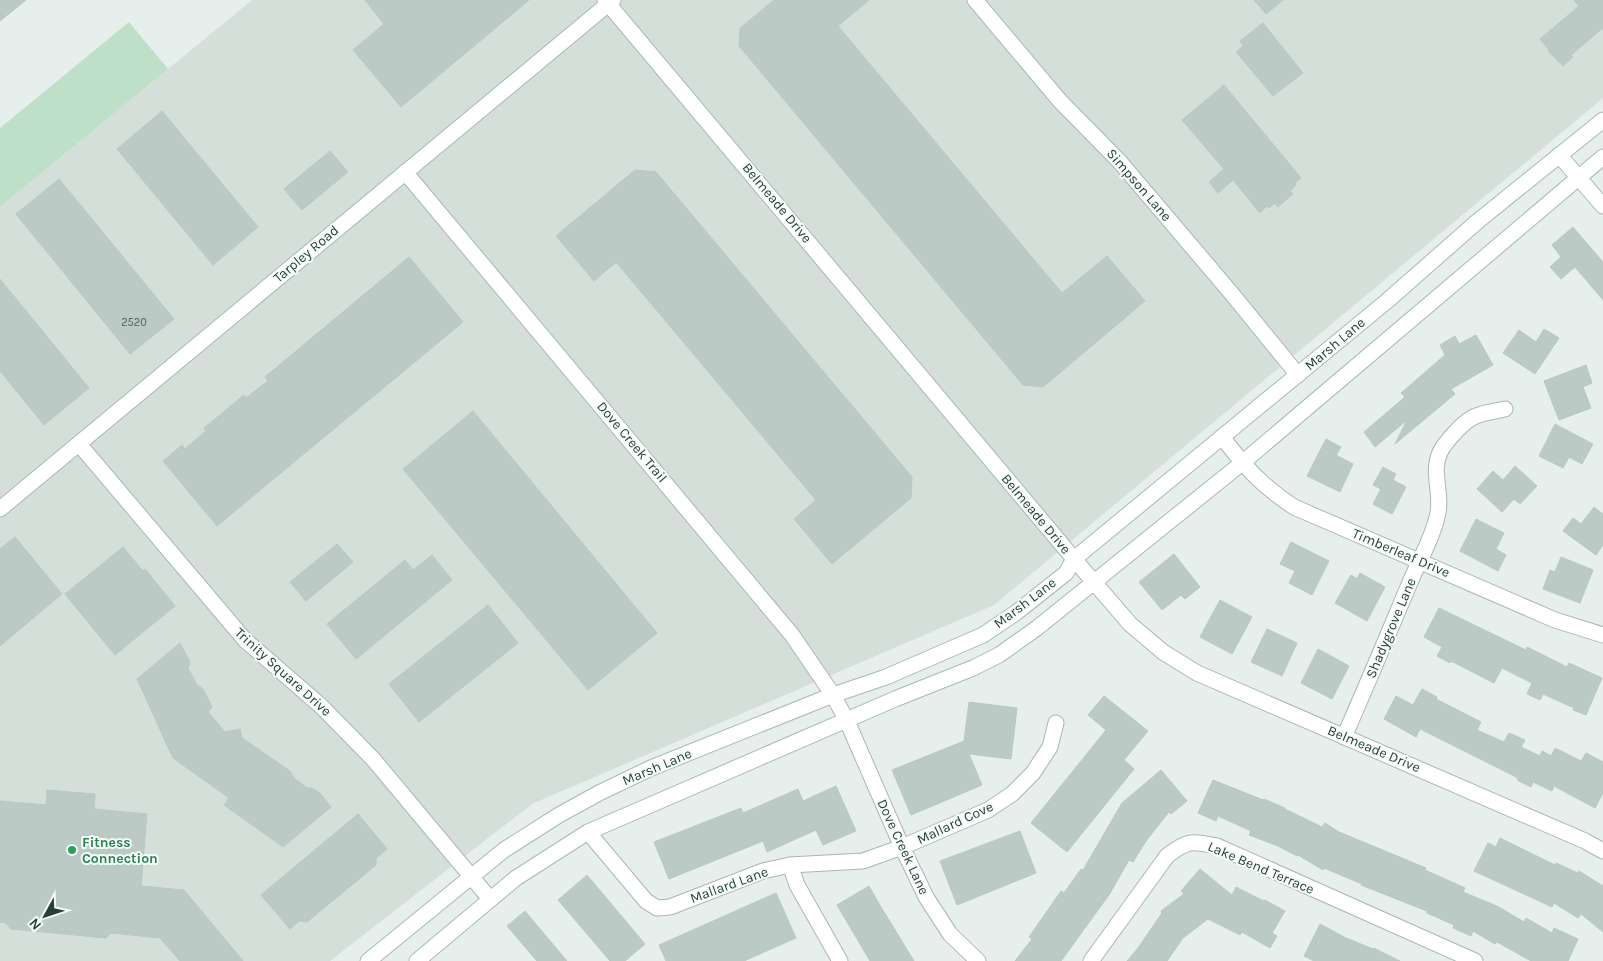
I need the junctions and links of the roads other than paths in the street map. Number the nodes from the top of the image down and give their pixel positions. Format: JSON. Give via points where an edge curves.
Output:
{"nodes":[{"id":1,"x":975,"y":0,"type":"edge"},
{"id":2,"x":609,"y":2,"type":"edge"},
{"id":3,"x":1603,"y":120,"type":"edge"},
{"id":4,"x":1559,"y":155,"type":"junction"},
{"id":5,"x":1603,"y":157,"type":"edge"},
{"id":6,"x":405,"y":172,"type":"junction"},
{"id":7,"x":1579,"y":177,"type":"junction"},
{"id":8,"x":1603,"y":206,"type":"edge"},
{"id":9,"x":1298,"y":375,"type":"junction"},
{"id":10,"x":1505,"y":409,"type":"dead end"},
{"id":11,"x":1222,"y":437,"type":"junction"},
{"id":12,"x":79,"y":444,"type":"junction"},
{"id":13,"x":1242,"y":463,"type":"junction"},
{"id":14,"x":0,"y":509,"type":"edge"},
{"id":15,"x":1074,"y":559,"type":"junction"},
{"id":16,"x":1419,"y":561,"type":"junction"},
{"id":17,"x":1094,"y":582,"type":"junction"},
{"id":18,"x":1603,"y":635,"type":"edge"},
{"id":19,"x":833,"y":695,"type":"junction"},
{"id":20,"x":847,"y":721,"type":"junction"},
{"id":21,"x":1056,"y":723,"type":"dead end"},
{"id":22,"x":1344,"y":737,"type":"junction"},
{"id":23,"x":588,"y":832,"type":"junction"},
{"id":24,"x":902,"y":847,"type":"junction"},
{"id":25,"x":1603,"y":851,"type":"edge"},
{"id":26,"x":790,"y":865,"type":"junction"},
{"id":27,"x":471,"y":876,"type":"junction"},
{"id":28,"x":490,"y":899,"type":"junction"},
{"id":29,"x":368,"y":961,"type":"edge"},
{"id":30,"x":417,"y":961,"type":"edge"},
{"id":31,"x":840,"y":961,"type":"edge"},
{"id":32,"x":978,"y":961,"type":"edge"},
{"id":33,"x":1091,"y":961,"type":"edge"},
{"id":34,"x":1475,"y":961,"type":"edge"}],
"edges":[{"from":1,"to":9,"type":"street","name":"Simpson Lane","via":[[1060,101],[1126,169]]},
{"from":2,"to":6,"type":"street","name":"Tarpley Road"},
{"from":2,"to":15,"type":"street","name":"Belmeade Drive"},
{"from":3,"to":4,"type":"street","name":"Marsh Lane"},
{"from":4,"to":7,"type":"street"},
{"from":4,"to":9,"type":"street","name":"Marsh Lane"},
{"from":5,"to":7,"type":"street","name":"Marsh Lane"},
{"from":6,"to":12,"type":"street","name":"Tarpley Road"},
{"from":6,"to":19,"type":"street","name":"Dove Creek Trail","via":[[765,601]]},
{"from":7,"to":8,"type":"street"},
{"from":7,"to":13,"type":"street","name":"Marsh Lane"},
{"from":9,"to":11,"type":"street","name":"Marsh Lane"},
{"from":10,"to":16,"type":"street","name":"Shadygrove Lane","via":[[1475,416],[1442,449],[1436,463],[1435,478],[1438,514]]},
{"from":11,"to":13,"type":"street","name":"Timberleaf Drive"},
{"from":11,"to":15,"type":"street","name":"Marsh Lane"},
{"from":12,"to":14,"type":"street","name":"Tarpley Road"},
{"from":12,"to":27,"type":"street","name":"Trinity Square Drive","via":[[245,640],[321,706],[373,759]]},
{"from":13,"to":16,"type":"street","name":"Timberleaf Drive","via":[[1273,493],[1294,507]]},
{"from":13,"to":17,"type":"street","name":"Marsh Lane"},
{"from":15,"to":17,"type":"street","name":"Belmeade Drive"},
{"from":15,"to":19,"type":"street","name":"Marsh Lane","via":[[1066,573],[983,634],[886,677]]},
{"from":16,"to":18,"type":"street","name":"Timberleaf Drive","via":[[1555,620]]},
{"from":16,"to":22,"type":"street","name":"Shadygrove Lane"},
{"from":17,"to":20,"type":"street","name":"Marsh Lane","via":[[999,655]]},
{"from":17,"to":22,"type":"street","name":"Belmeade Drive","via":[[1130,624],[1163,652],[1197,673]]},
{"from":19,"to":20,"type":"street","name":"Dove Creek Trail"},
{"from":19,"to":27,"type":"street","name":"Marsh Lane","via":[[651,768],[599,793],[504,850]]},
{"from":20,"to":23,"type":"street","name":"Marsh Lane"},
{"from":20,"to":24,"type":"street","name":"Dove Creek Lane"},
{"from":21,"to":24,"type":"street","name":"Mallard Cove","via":[[1050,747],[1033,773],[1012,794],[988,810]]},
{"from":22,"to":25,"type":"street","name":"Belmeade Drive"},
{"from":23,"to":26,"type":"street","name":"Mallard Lane","via":[[646,901],[657,908],[670,907]]},
{"from":23,"to":28,"type":"street","name":"Marsh Lane","via":[[516,878]]},
{"from":24,"to":26,"type":"street","name":"Mallard Lane","via":[[863,861]]},
{"from":24,"to":32,"type":"street","name":"Dove Creek Lane","via":[[926,897],[950,934]]},
{"from":26,"to":31,"type":"street","via":[[797,885]]},
{"from":27,"to":28,"type":"street","name":"Trinity Square Drive"},
{"from":27,"to":29,"type":"street","name":"Marsh Lane"},
{"from":28,"to":30,"type":"street","name":"Marsh Lane"},
{"from":33,"to":34,"type":"street","name":"Lake Bend Terrace","via":[[1167,856],[1194,841],[1217,846]]}]}
